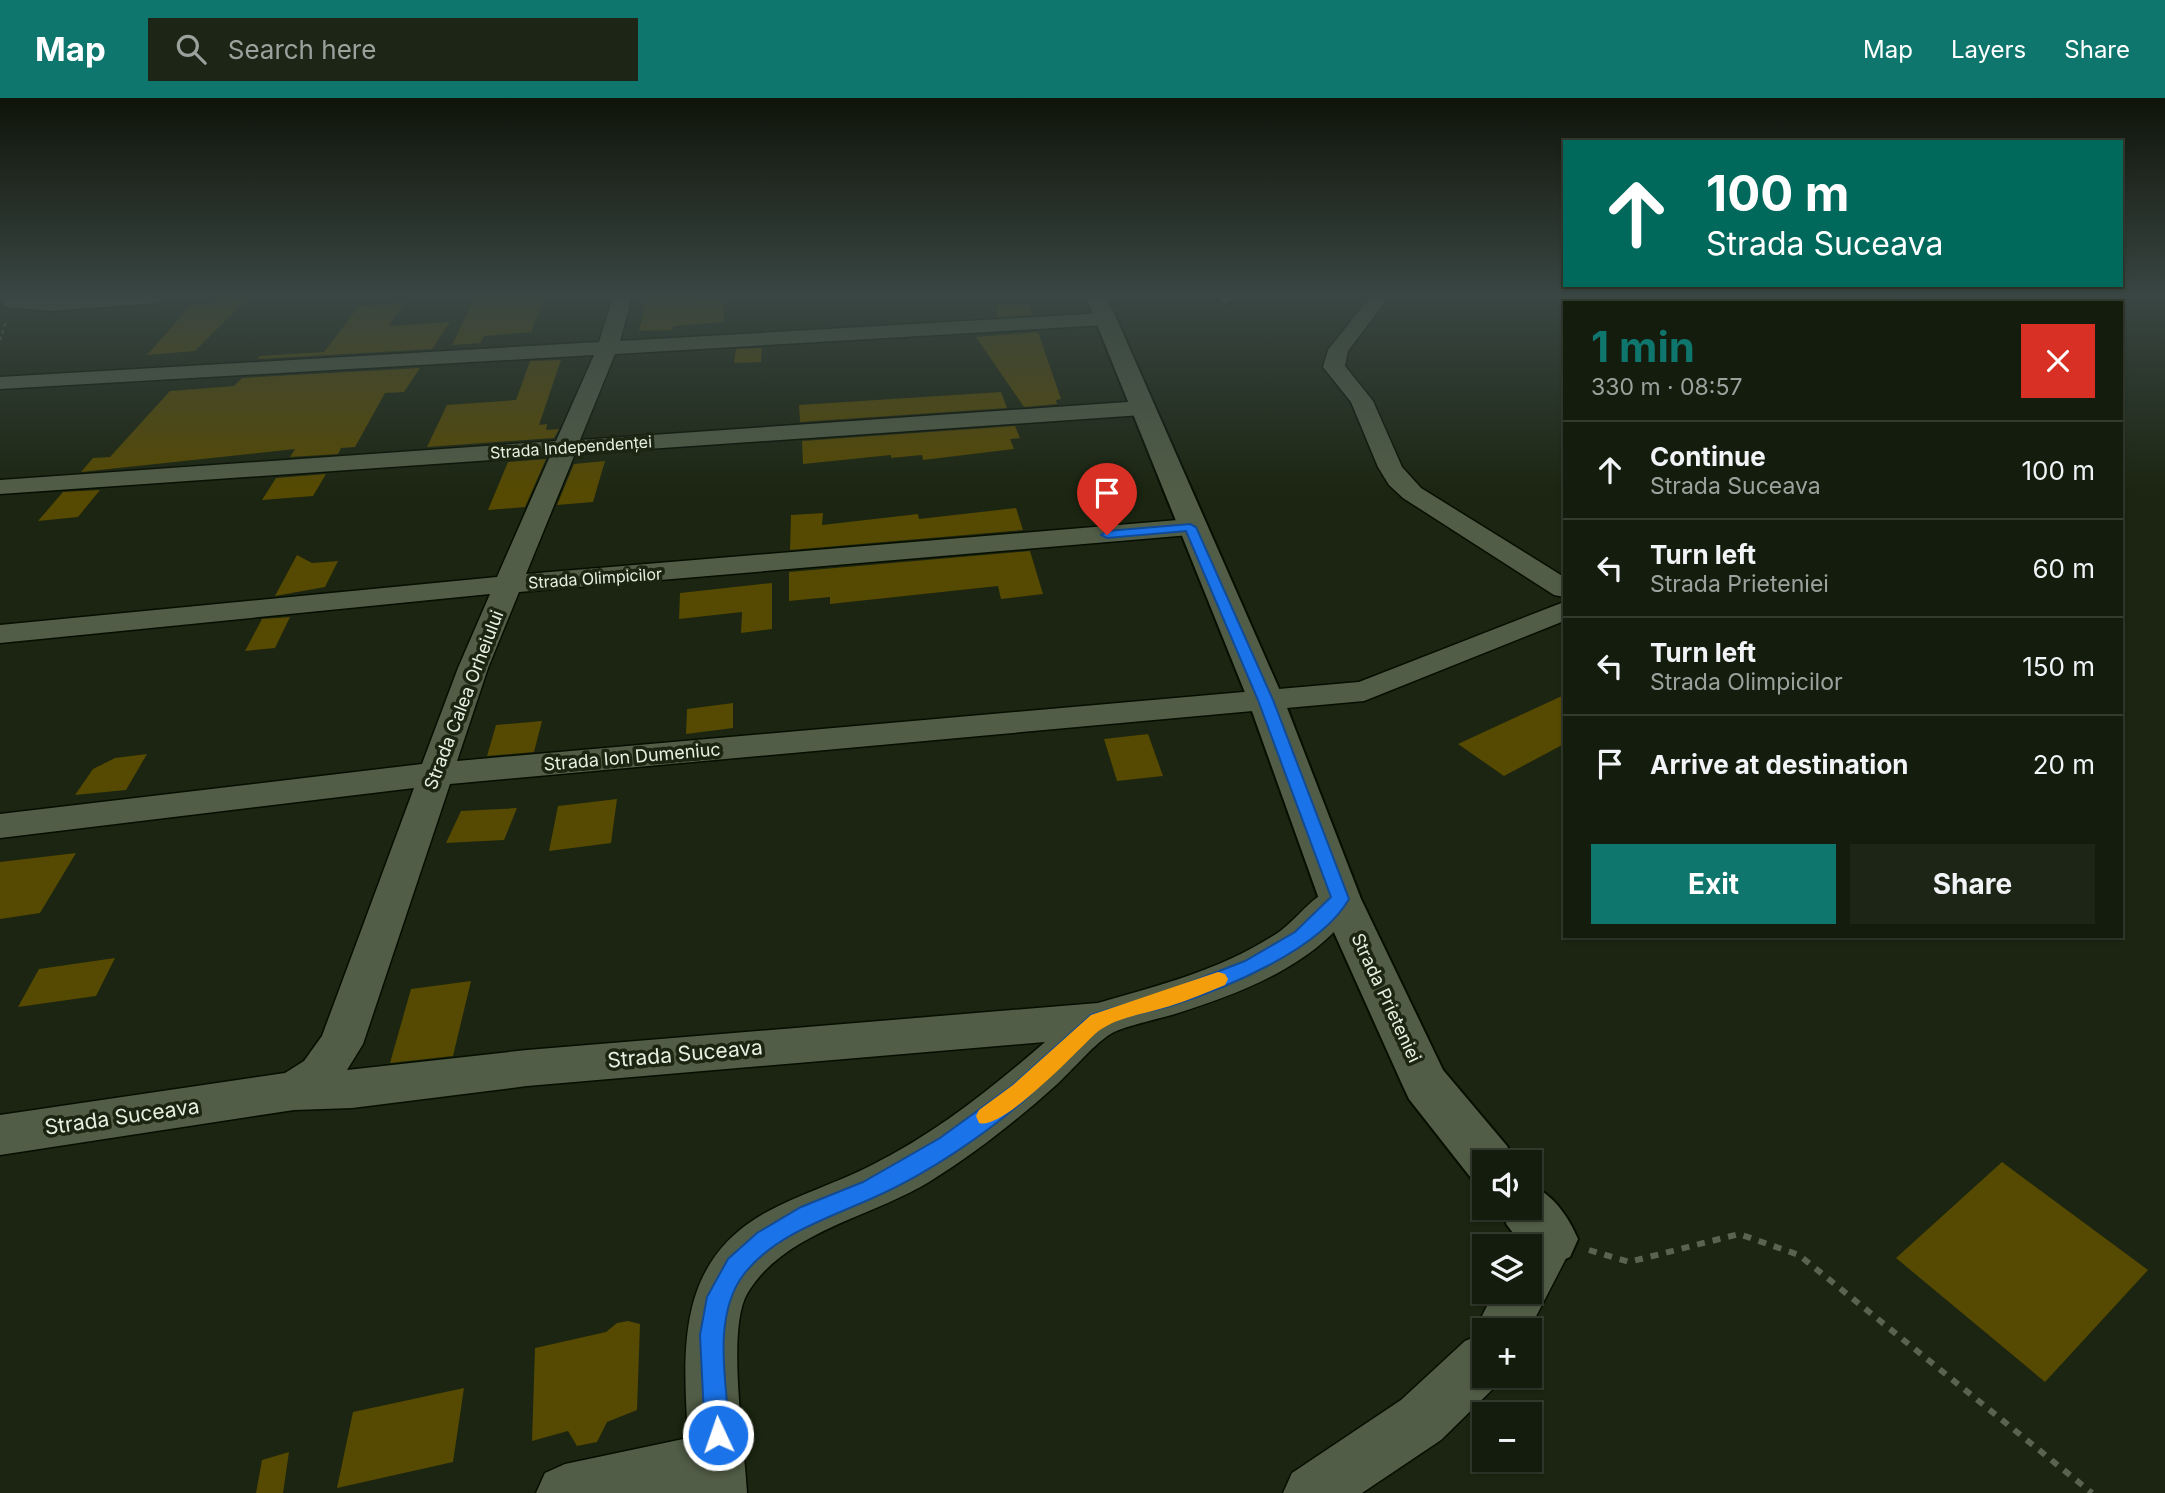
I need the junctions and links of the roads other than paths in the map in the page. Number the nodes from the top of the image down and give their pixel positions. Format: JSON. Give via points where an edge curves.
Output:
{"nodes":[{"id":1,"x":343,"y":362,"type":"edge"},
{"id":2,"x":601,"y":362,"type":"edge"},
{"id":3,"x":1123,"y":362,"type":"edge"},
{"id":4,"x":1335,"y":362,"type":"edge"},
{"id":5,"x":0,"y":383,"type":"edge"},
{"id":6,"x":1142,"y":408,"type":"junction"},
{"id":7,"x":566,"y":448,"type":"junction"},
{"id":8,"x":0,"y":487,"type":"edge"},
{"id":9,"x":1190,"y":527,"type":"junction"},
{"id":10,"x":509,"y":584,"type":"junction"},
{"id":11,"x":1563,"y":588,"type":"edge"},
{"id":12,"x":1563,"y":611,"type":"edge"},
{"id":13,"x":0,"y":634,"type":"edge"},
{"id":14,"x":1265,"y":700,"type":"junction"},
{"id":15,"x":435,"y":774,"type":"junction"},
{"id":16,"x":0,"y":826,"type":"edge"},
{"id":17,"x":1340,"y":899,"type":"junction"},
{"id":18,"x":1098,"y":1020,"type":"junction"},
{"id":19,"x":294,"y":1091,"type":"junction"},
{"id":20,"x":0,"y":1135,"type":"edge"},
{"id":21,"x":1479,"y":1150,"type":"edge"},
{"id":22,"x":1472,"y":1371,"type":"edge"},
{"id":23,"x":719,"y":1476,"type":"edge"},
{"id":24,"x":565,"y":1493,"type":"edge"},
{"id":25,"x":1312,"y":1493,"type":"edge"}],
"edges":[{"from":1,"to":5,"type":"street"},
{"from":2,"to":7,"type":"street","name":"Strada Calea Orheiului"},
{"from":3,"to":6,"type":"street","name":"Strada Prieteniei"},
{"from":4,"to":11,"type":"street","via":[[1334,367],[1362,401],[1398,480]]},
{"from":6,"to":7,"type":"street","name":"Strada Independenței"},
{"from":6,"to":9,"type":"street","name":"Strada Prieteniei"},
{"from":7,"to":8,"type":"street","name":"Strada Independenței"},
{"from":7,"to":10,"type":"street","name":"Strada Calea Orheiului"},
{"from":9,"to":10,"type":"street","name":"Strada Olimpicilor"},
{"from":9,"to":14,"type":"street","name":"Strada Prieteniei"},
{"from":10,"to":13,"type":"street","name":"Strada Olimpicilor"},
{"from":10,"to":15,"type":"street","name":"Strada Calea Orheiului"},
{"from":12,"to":14,"type":"street","via":[[1364,691]]},
{"from":14,"to":15,"type":"street","name":"Strada Ion Dumeniuc"},
{"from":14,"to":17,"type":"street","name":"Strada Prieteniei"},
{"from":15,"to":16,"type":"street","name":"Strada Ion Dumeniuc"},
{"from":15,"to":19,"type":"street","name":"Strada Calea Orheiului","via":[[341,1044],[320,1074]]},
{"from":17,"to":18,"type":"street","name":"Strada Suceava","via":[[1302,937],[1251,967]]},
{"from":17,"to":21,"type":"street","name":"Strada Prieteniei","via":[[1426,1084]]},
{"from":18,"to":19,"type":"street","name":"Strada Suceava"},
{"from":18,"to":23,"type":"street","via":[[1020,1091],[948,1145],[871,1189],[809,1214],[765,1241],[736,1266],[719,1297],[712,1335]]},
{"from":19,"to":20,"type":"street","name":"Strada Suceava"},
{"from":22,"to":25,"type":"street","via":[[1421,1420]]},
{"from":23,"to":24,"type":"street"}]}
